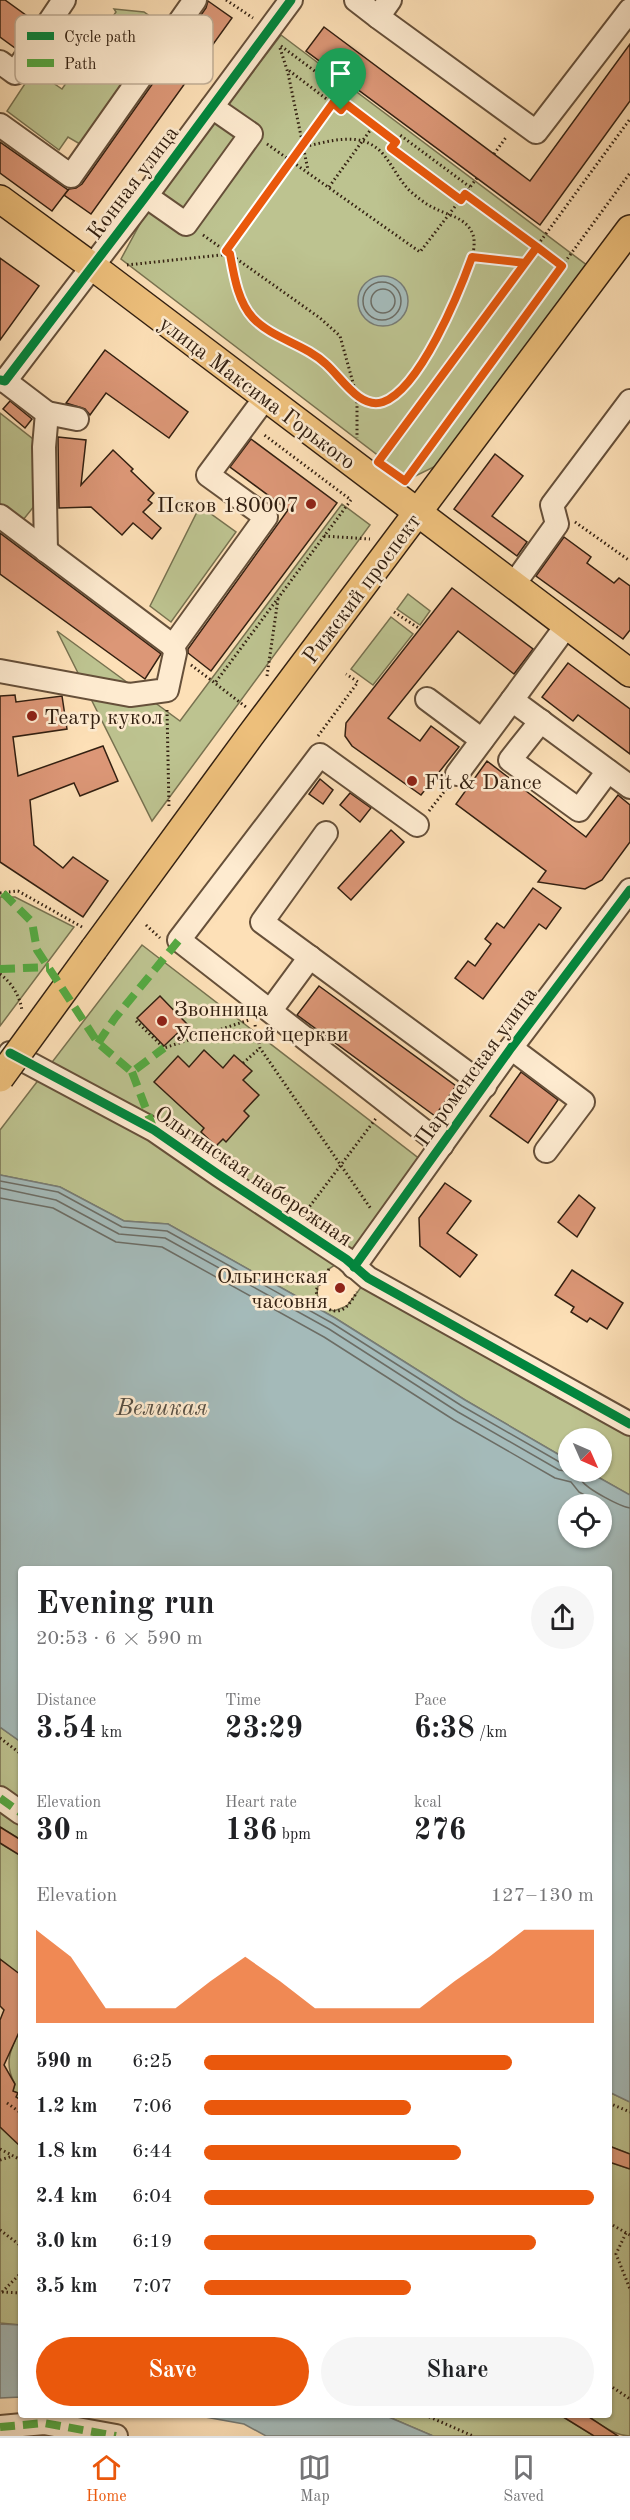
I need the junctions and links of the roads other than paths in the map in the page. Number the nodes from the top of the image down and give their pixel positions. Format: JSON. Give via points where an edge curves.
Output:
{"nodes":[{"id":1,"x":64,"y":0,"type":"edge"},
{"id":2,"x":195,"y":0,"type":"edge"},
{"id":3,"x":291,"y":0,"type":"edge"},
{"id":4,"x":356,"y":0,"type":"edge"},
{"id":5,"x":384,"y":8,"type":"edge"},
{"id":6,"x":630,"y":10,"type":"edge"},
{"id":7,"x":54,"y":15,"type":"edge"},
{"id":8,"x":184,"y":15,"type":"edge"},
{"id":9,"x":1,"y":64,"type":"edge"},
{"id":10,"x":15,"y":73,"type":"edge"},
{"id":11,"x":136,"y":84,"type":"edge"},
{"id":12,"x":212,"y":107,"type":"junction"},
{"id":13,"x":0,"y":125,"type":"edge"},
{"id":14,"x":146,"y":196,"type":"junction"},
{"id":15,"x":0,"y":199,"type":"edge"},
{"id":16,"x":630,"y":229,"type":"edge"},
{"id":17,"x":93,"y":267,"type":"junction"},
{"id":18,"x":3,"y":381,"type":"edge"},
{"id":19,"x":265,"y":398,"type":"junction"},
{"id":20,"x":630,"y":401,"type":"edge"},
{"id":21,"x":47,"y":412,"type":"junction"},
{"id":22,"x":77,"y":419,"type":"dead end"},
{"id":23,"x":418,"y":512,"type":"junction"},
{"id":24,"x":0,"y":516,"type":"edge"},
{"id":25,"x":46,"y":551,"type":"junction"},
{"id":26,"x":514,"y":584,"type":"junction"},
{"id":27,"x":567,"y":625,"type":"junction"},
{"id":28,"x":174,"y":649,"type":"junction"},
{"id":29,"x":0,"y":671,"type":"edge"},
{"id":30,"x":630,"y":673,"type":"edge"},
{"id":31,"x":427,"y":699,"type":"dead end"},
{"id":32,"x":512,"y":700,"type":"junction"},
{"id":33,"x":541,"y":721,"type":"junction"},
{"id":34,"x":482,"y":740,"type":"junction"},
{"id":35,"x":608,"y":771,"type":"junction"},
{"id":36,"x":456,"y":774,"type":"road end"},
{"id":37,"x":630,"y":787,"type":"edge"},
{"id":38,"x":417,"y":825,"type":"road end"},
{"id":39,"x":326,"y":834,"type":"dead end"},
{"id":40,"x":630,"y":890,"type":"edge"},
{"id":41,"x":310,"y":957,"type":"junction"},
{"id":42,"x":271,"y":1010,"type":"junction"},
{"id":43,"x":511,"y":1048,"type":"junction"},
{"id":44,"x":10,"y":1053,"type":"dead end"},
{"id":45,"x":0,"y":1078,"type":"edge"},
{"id":46,"x":485,"y":1086,"type":"junction"},
{"id":47,"x":442,"y":1145,"type":"junction"},
{"id":48,"x":546,"y":1151,"type":"dead end"},
{"id":49,"x":357,"y":1278,"type":"junction"},
{"id":50,"x":630,"y":1424,"type":"edge"},
{"id":51,"x":0,"y":1798,"type":"edge"},
{"id":52,"x":18,"y":1811,"type":"edge"},
{"id":53,"x":0,"y":2427,"type":"edge"},
{"id":54,"x":116,"y":2436,"type":"edge"}],
"edges":[{"from":1,"to":7,"type":"street"},
{"from":2,"to":8,"type":"street"},
{"from":3,"to":12,"type":"street","name":"Конная улица","via":[[276,34]]},
{"from":4,"to":5,"type":"street"},
{"from":5,"to":6,"type":"street","via":[[536,132]]},
{"from":9,"to":10,"type":"street"},
{"from":11,"to":13,"type":"street","via":[[71,176]]},
{"from":12,"to":14,"type":"street","name":"Конная улица"},
{"from":12,"to":14,"type":"street","via":[[251,134],[186,224]]},
{"from":14,"to":17,"type":"street","name":"Конная улица"},
{"from":15,"to":17,"type":"main road","name":"улица Максима Горького"},
{"from":16,"to":23,"type":"main road","name":"Рижский проспект"},
{"from":17,"to":18,"type":"street","name":"Конная улица"},
{"from":17,"to":19,"type":"main road","name":"улица Максима Горького"},
{"from":18,"to":21,"type":"street"},
{"from":19,"to":23,"type":"main road","name":"улица Максима Горького"},
{"from":19,"to":28,"type":"street","via":[[208,475],[266,517]]},
{"from":20,"to":26,"type":"street","via":[[552,505],[557,524]]},
{"from":21,"to":22,"type":"street"},
{"from":21,"to":25,"type":"street"},
{"from":23,"to":26,"type":"main road","name":"улица Максима Горького"},
{"from":23,"to":45,"type":"main road","name":"Рижский проспект","bridge":true,"via":[[91,940]]},
{"from":24,"to":25,"type":"street"},
{"from":25,"to":28,"type":"street"},
{"from":26,"to":27,"type":"main road","name":"улица Максима Горького"},
{"from":27,"to":30,"type":"main road","name":"улица Максима Горького"},
{"from":27,"to":32,"type":"street"},
{"from":28,"to":29,"type":"street","via":[[167,690],[130,695]]},
{"from":31,"to":34,"type":"street"},
{"from":32,"to":33,"type":"street"},
{"from":32,"to":34,"type":"street"},
{"from":33,"to":35,"type":"street"},
{"from":33,"to":35,"type":"street","via":[[510,760],[579,810]]},
{"from":34,"to":36,"type":"street"},
{"from":35,"to":37,"type":"street"},
{"from":38,"to":42,"type":"street","via":[[320,755],[179,940]]},
{"from":39,"to":41,"type":"street","via":[[262,922]]},
{"from":40,"to":43,"type":"street","name":"Пароменская улица"},
{"from":41,"to":42,"type":"street"},
{"from":41,"to":46,"type":"street"},
{"from":42,"to":47,"type":"street"},
{"from":43,"to":46,"type":"street","name":"Пароменская улица"},
{"from":43,"to":48,"type":"street","via":[[584,1102]]},
{"from":44,"to":49,"type":"street","name":"Ольгинская набережная","via":[[154,1130],[295,1225]]},
{"from":46,"to":47,"type":"street","name":"Пароменская улица"},
{"from":47,"to":49,"type":"street","name":"Пароменская улица","via":[[383,1227]]},
{"from":49,"to":50,"type":"street","name":"Ольгинская набережная","via":[[368,1278]]},
{"from":51,"to":52,"type":"street"},
{"from":53,"to":54,"type":"street","via":[[44,2423]]}]}
